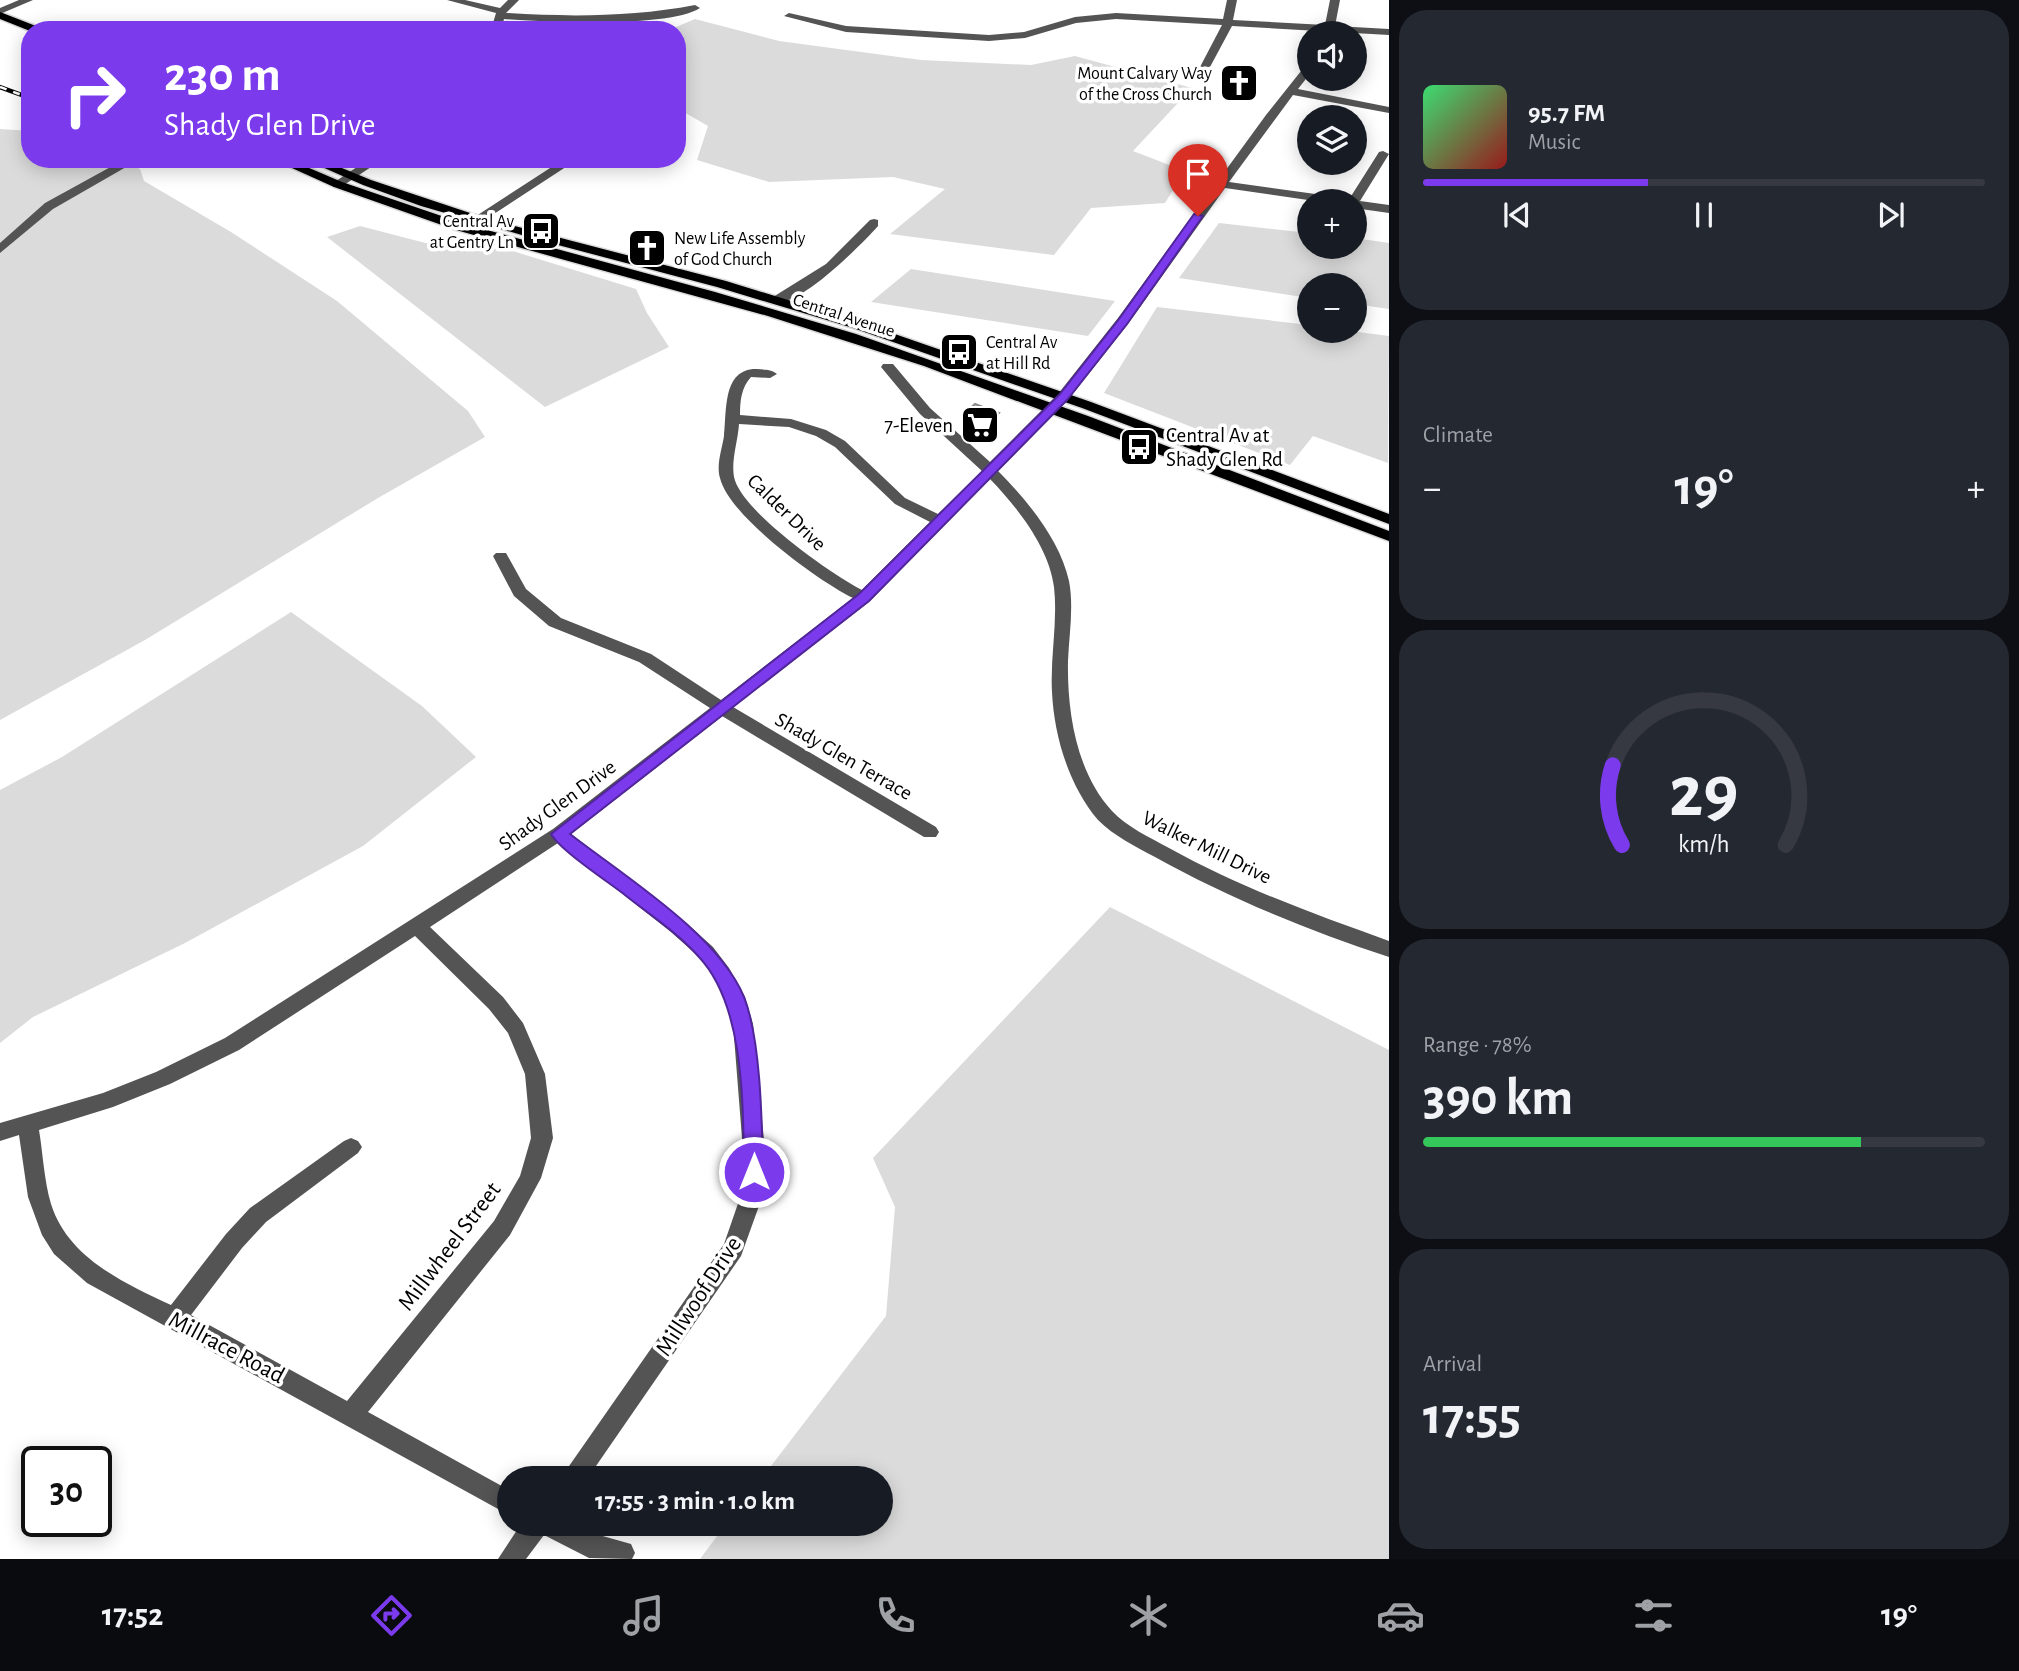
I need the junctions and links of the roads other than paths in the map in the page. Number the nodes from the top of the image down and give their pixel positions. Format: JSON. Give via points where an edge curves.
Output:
{"nodes":[{"id":1,"x":28,"y":0,"type":"edge"},
{"id":2,"x":452,"y":0,"type":"edge"},
{"id":3,"x":514,"y":0,"type":"edge"},
{"id":4,"x":1232,"y":0,"type":"edge"},
{"id":5,"x":1335,"y":0,"type":"edge"},
{"id":6,"x":695,"y":8,"type":"dead end"},
{"id":7,"x":0,"y":13,"type":"edge"},
{"id":8,"x":500,"y":13,"type":"junction"},
{"id":9,"x":789,"y":16,"type":"dead end"},
{"id":10,"x":498,"y":21,"type":"edge"},
{"id":11,"x":1228,"y":21,"type":"junction"},
{"id":12,"x":1331,"y":21,"type":"edge"},
{"id":13,"x":21,"y":23,"type":"edge"},
{"id":14,"x":0,"y":27,"type":"edge"},
{"id":15,"x":1297,"y":28,"type":"edge"},
{"id":16,"x":1367,"y":32,"type":"edge"},
{"id":17,"x":1389,"y":32,"type":"edge"},
{"id":18,"x":21,"y":35,"type":"edge"},
{"id":19,"x":1205,"y":67,"type":"dead end"},
{"id":20,"x":1297,"y":83,"type":"edge"},
{"id":21,"x":1291,"y":91,"type":"junction"},
{"id":22,"x":1389,"y":110,"type":"edge"},
{"id":23,"x":1383,"y":154,"type":"dead end"},
{"id":24,"x":118,"y":168,"type":"edge"},
{"id":25,"x":298,"y":168,"type":"edge"},
{"id":26,"x":330,"y":168,"type":"edge"},
{"id":27,"x":364,"y":168,"type":"edge"},
{"id":28,"x":558,"y":168,"type":"edge"},
{"id":29,"x":351,"y":177,"type":"junction"},
{"id":30,"x":1221,"y":184,"type":"junction"},
{"id":31,"x":337,"y":185,"type":"junction"},
{"id":32,"x":1362,"y":189,"type":"edge"},
{"id":33,"x":1297,"y":195,"type":"edge"},
{"id":34,"x":1367,"y":205,"type":"edge"},
{"id":35,"x":1389,"y":209,"type":"edge"},
{"id":36,"x":477,"y":220,"type":"junction"},
{"id":37,"x":874,"y":223,"type":"dead end"},
{"id":38,"x":0,"y":249,"type":"edge"},
{"id":39,"x":778,"y":300,"type":"junction"},
{"id":40,"x":888,"y":367,"type":"dead end"},
{"id":41,"x":770,"y":374,"type":"dead end"},
{"id":42,"x":1058,"y":403,"type":"junction"},
{"id":43,"x":733,"y":419,"type":"junction"},
{"id":44,"x":992,"y":471,"type":"junction"},
{"id":45,"x":1389,"y":519,"type":"edge"},
{"id":46,"x":941,"y":521,"type":"junction"},
{"id":47,"x":1389,"y":536,"type":"edge"},
{"id":48,"x":501,"y":556,"type":"dead end"},
{"id":49,"x":864,"y":597,"type":"junction"},
{"id":50,"x":724,"y":708,"type":"junction"},
{"id":51,"x":930,"y":832,"type":"dead end"},
{"id":52,"x":559,"y":834,"type":"junction"},
{"id":53,"x":416,"y":925,"type":"junction"},
{"id":54,"x":1389,"y":949,"type":"edge"},
{"id":55,"x":28,"y":1126,"type":"junction"},
{"id":56,"x":0,"y":1132,"type":"edge"},
{"id":57,"x":351,"y":1147,"type":"dead end"},
{"id":58,"x":175,"y":1318,"type":"junction"},
{"id":59,"x":351,"y":1414,"type":"junction"},
{"id":60,"x":581,"y":1466,"type":"edge"},
{"id":61,"x":497,"y":1496,"type":"edge"},
{"id":62,"x":528,"y":1536,"type":"edge"},
{"id":63,"x":571,"y":1536,"type":"edge"},
{"id":64,"x":622,"y":1553,"type":"dead end"},
{"id":65,"x":511,"y":1559,"type":"edge"}],
"edges":[{"from":1,"to":7,"type":"street"},
{"from":2,"to":8,"type":"street"},
{"from":3,"to":8,"type":"street"},
{"from":4,"to":11,"type":"street"},
{"from":5,"to":12,"type":"street"},
{"from":6,"to":8,"type":"street","via":[[586,20]]},
{"from":7,"to":13,"type":"main road"},
{"from":8,"to":10,"type":"street"},
{"from":9,"to":11,"type":"street","via":[[846,29],[977,38],[1025,35],[1106,16]]},
{"from":11,"to":15,"type":"street"},
{"from":11,"to":19,"type":"street"},
{"from":14,"to":18,"type":"main road"},
{"from":16,"to":17,"type":"street"},
{"from":20,"to":21,"type":"street","name":"Shady Glen Drive"},
{"from":21,"to":22,"type":"street"},
{"from":21,"to":30,"type":"street","name":"Shady Glen Drive"},
{"from":23,"to":32,"type":"street"},
{"from":24,"to":38,"type":"street","via":[[49,206]]},
{"from":25,"to":31,"type":"main road","name":"Central Avenue"},
{"from":26,"to":29,"type":"main road","name":"Central Avenue"},
{"from":27,"to":29,"type":"street"},
{"from":28,"to":36,"type":"street"},
{"from":29,"to":31,"type":"street"},
{"from":29,"to":36,"type":"main road","name":"Central Avenue"},
{"from":30,"to":33,"type":"street"},
{"from":30,"to":42,"type":"street","name":"Shady Glen Drive"},
{"from":31,"to":42,"type":"main road","name":"Central Avenue","via":[[468,231],[784,316]]},
{"from":34,"to":35,"type":"street"},
{"from":36,"to":39,"type":"main road","name":"Central Avenue"},
{"from":37,"to":39,"type":"street","via":[[828,269]]},
{"from":39,"to":42,"type":"main road","name":"Central Avenue","via":[[905,341]]},
{"from":40,"to":44,"type":"street","name":"Walker Mill Drive","via":[[899,384]]},
{"from":41,"to":43,"type":"street","name":"Calder Drive","via":[[748,373],[738,381]]},
{"from":42,"to":44,"type":"street","name":"Shady Glen Drive"},
{"from":42,"to":45,"type":"main road","name":"Central Avenue"},
{"from":42,"to":47,"type":"main road","name":"Central Avenue"},
{"from":43,"to":46,"type":"street","via":[[792,424],[821,433],[840,444],[900,501]]},
{"from":43,"to":49,"type":"street","name":"Calder Drive","via":[[727,478],[736,496],[821,573]]},
{"from":44,"to":46,"type":"street","name":"Shady Glen Drive"},
{"from":44,"to":54,"type":"street","name":"Walker Mill Drive","via":[[1030,515],[1061,582],[1058,681],[1066,733],[1071,754],[1104,814],[1175,861],[1234,889]]},
{"from":46,"to":49,"type":"street","name":"Shady Glen Drive"},
{"from":48,"to":50,"type":"street","name":"Shady Glen Terrace","via":[[514,583],[541,612],[568,629],[645,658]]},
{"from":49,"to":50,"type":"street","name":"Shady Glen Drive"},
{"from":50,"to":51,"type":"street","name":"Shady Glen Terrace","via":[[768,739]]},
{"from":50,"to":52,"type":"street","name":"Shady Glen Drive"},
{"from":52,"to":53,"type":"street","name":"Shady Glen Drive"},
{"from":52,"to":60,"type":"street","name":"Millwoof Drive","via":[[678,927],[722,973],[743,1024],[754,1151],[753,1192],[733,1249]]},
{"from":53,"to":55,"type":"street","name":"Shady Glen Drive","via":[[201,1060],[106,1101]]},
{"from":53,"to":59,"type":"street","name":"Millwheel Street","via":[[496,1003],[516,1029],[535,1074],[542,1138],[530,1178],[502,1228]]},
{"from":55,"to":56,"type":"street","name":"Shady Glen Drive"},
{"from":55,"to":58,"type":"street","name":"Millrace Road","via":[[40,1203],[61,1246],[119,1292]]},
{"from":57,"to":58,"type":"street","via":[[258,1215]]},
{"from":58,"to":59,"type":"street","name":"Millrace Road"},
{"from":59,"to":61,"type":"street","name":"Millrace Road"},
{"from":62,"to":65,"type":"street"},
{"from":63,"to":64,"type":"street"}]}
